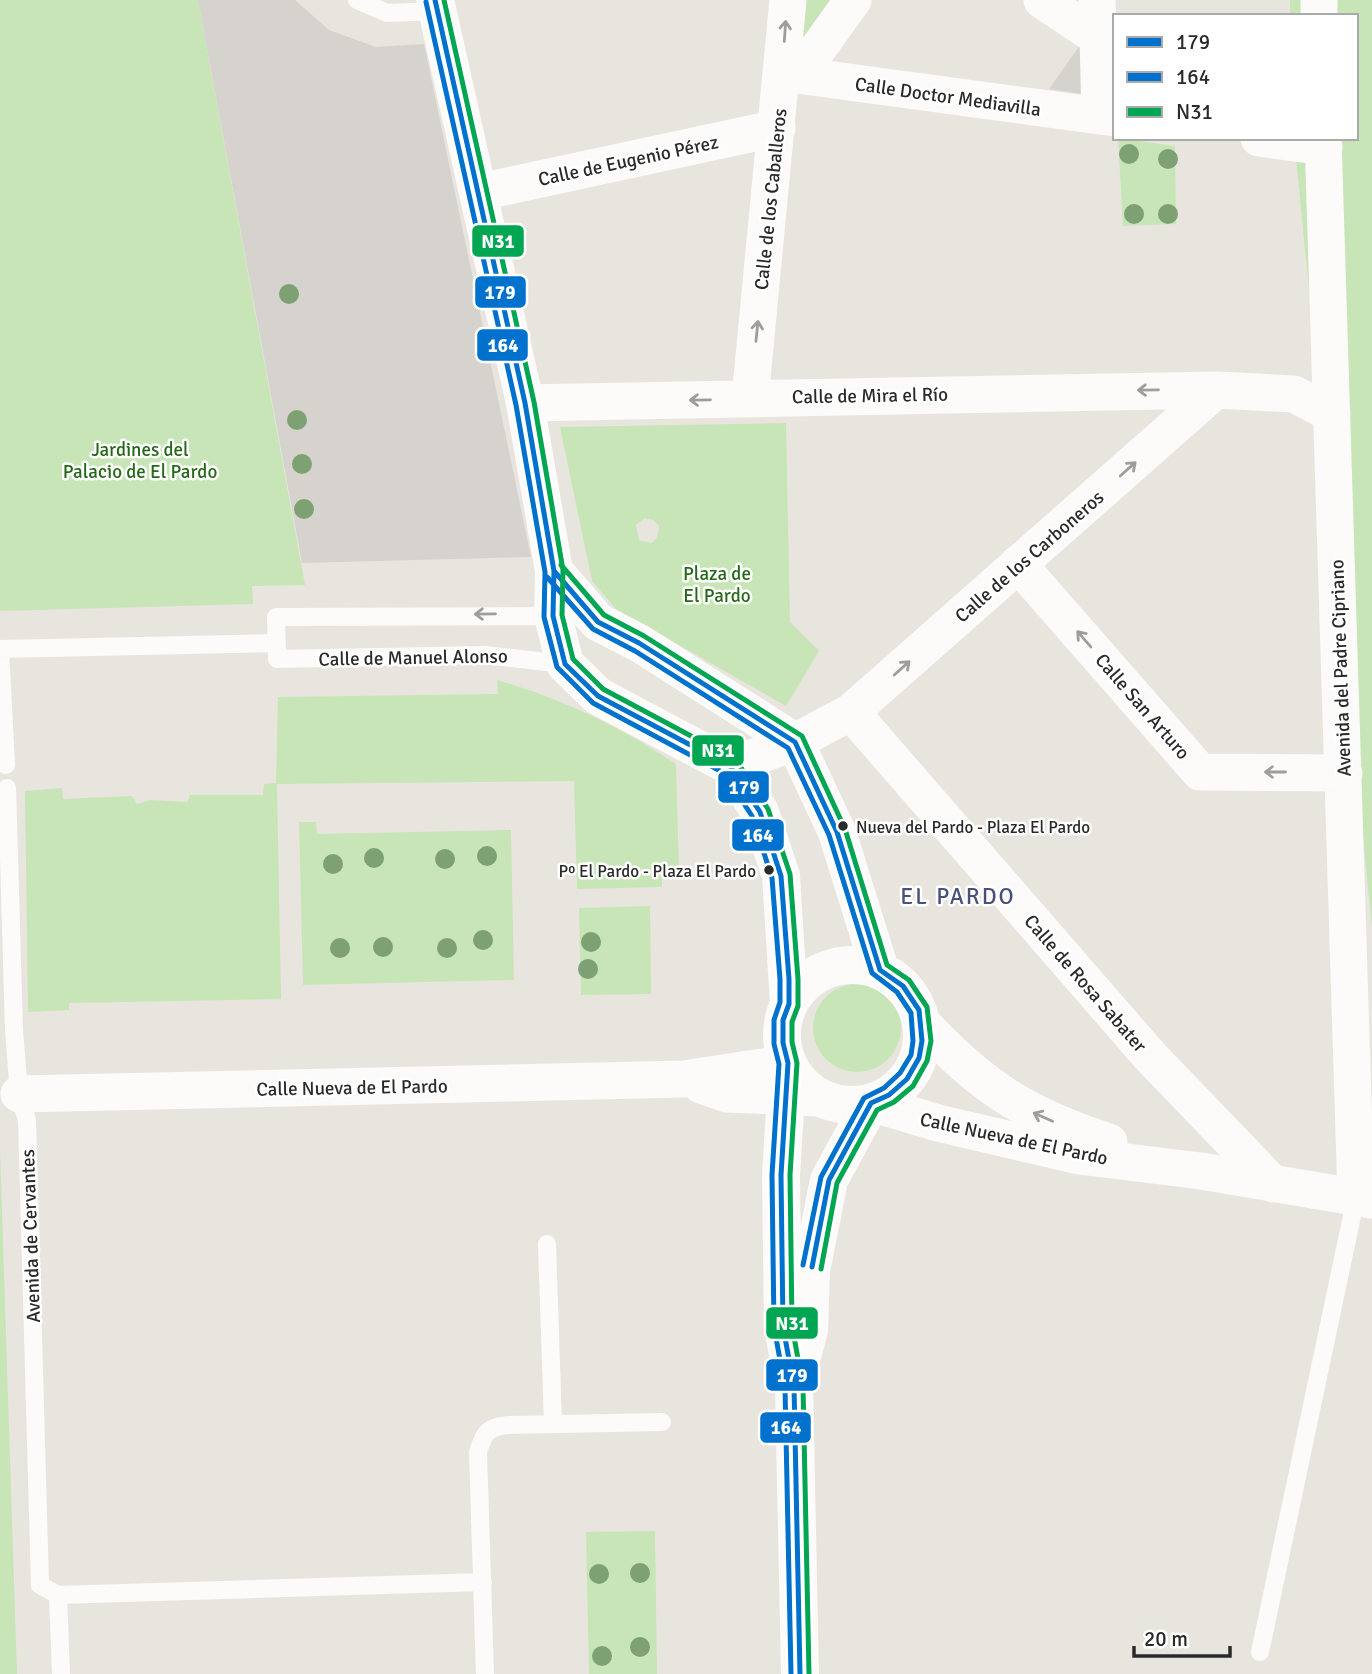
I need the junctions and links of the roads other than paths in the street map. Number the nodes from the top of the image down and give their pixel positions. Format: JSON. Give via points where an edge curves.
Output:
{"nodes":[{"id":1,"x":357,"y":0,"type":"edge"},
{"id":2,"x":788,"y":0,"type":"edge"},
{"id":3,"x":853,"y":0,"type":"edge"},
{"id":4,"x":1042,"y":0,"type":"edge"},
{"id":5,"x":1097,"y":0,"type":"edge"},
{"id":6,"x":436,"y":6,"type":"edge"},
{"id":7,"x":1099,"y":38,"type":"junction"},
{"id":8,"x":782,"y":73,"type":"junction"},
{"id":9,"x":1107,"y":117,"type":"edge"},
{"id":10,"x":777,"y":128,"type":"junction"},
{"id":11,"x":1285,"y":140,"type":"edge"},
{"id":12,"x":1324,"y":143,"type":"edge"},
{"id":13,"x":480,"y":192,"type":"junction"},
{"id":14,"x":1216,"y":390,"type":"junction"},
{"id":15,"x":750,"y":399,"type":"junction"},
{"id":16,"x":525,"y":403,"type":"junction"},
{"id":17,"x":1332,"y":414,"type":"junction"},
{"id":18,"x":1018,"y":564,"type":"junction"},
{"id":19,"x":554,"y":571,"type":"junction"},
{"id":20,"x":553,"y":615,"type":"junction"},
{"id":21,"x":598,"y":622,"type":"junction"},
{"id":22,"x":276,"y":643,"type":"junction"},
{"id":23,"x":0,"y":649,"type":"edge"},
{"id":24,"x":565,"y":664,"type":"junction"},
{"id":25,"x":851,"y":712,"type":"junction"},
{"id":26,"x":795,"y":742,"type":"junction"},
{"id":27,"x":6,"y":765,"type":"dead end"},
{"id":28,"x":730,"y":766,"type":"junction"},
{"id":29,"x":1344,"y":773,"type":"junction"},
{"id":30,"x":7,"y":788,"type":"dead end"},
{"id":31,"x":4,"y":863,"type":"edge"},
{"id":32,"x":880,"y":970,"type":"junction"},
{"id":33,"x":789,"y":1004,"type":"junction"},
{"id":34,"x":922,"y":1023,"type":"junction"},
{"id":35,"x":786,"y":1080,"type":"junction"},
{"id":36,"x":19,"y":1094,"type":"junction"},
{"id":37,"x":871,"y":1103,"type":"junction"},
{"id":38,"x":1200,"y":1171,"type":"junction"},
{"id":39,"x":1273,"y":1184,"type":"junction"},
{"id":40,"x":1364,"y":1199,"type":"edge"},
{"id":41,"x":547,"y":1244,"type":"dead end"},
{"id":42,"x":794,"y":1385,"type":"junction"},
{"id":43,"x":662,"y":1422,"type":"dead end"},
{"id":44,"x":553,"y":1424,"type":"junction"},
{"id":45,"x":482,"y":1582,"type":"junction"},
{"id":46,"x":58,"y":1595,"type":"junction"},
{"id":47,"x":1260,"y":1652,"type":"dead end"},
{"id":48,"x":61,"y":1674,"type":"edge"},
{"id":49,"x":485,"y":1674,"type":"edge"},
{"id":50,"x":800,"y":1674,"type":"edge"}],
"edges":[{"from":1,"to":6,"type":"lane","via":[[387,13]]},
{"from":8,"to":2,"type":"street","name":"Calle de los Caballeros","one_way":true},
{"from":3,"to":8,"type":"street","via":[[812,57]]},
{"from":4,"to":7,"type":"street"},
{"from":5,"to":7,"type":"street"},
{"from":6,"to":13,"type":"street"},
{"from":7,"to":9,"type":"street"},
{"from":8,"to":9,"type":"street","name":"Calle Doctor Mediavilla"},
{"from":8,"to":10,"type":"street","name":"Calle de los Caballeros"},
{"from":10,"to":13,"type":"street","name":"Calle de Eugenio Pérez"},
{"from":15,"to":10,"type":"street","name":"Calle de los Caballeros","one_way":true},
{"from":11,"to":12,"type":"street"},
{"from":12,"to":17,"type":"street","name":"Avenida del Padre Cipriano"},
{"from":13,"to":16,"type":"street"},
{"from":14,"to":15,"type":"street","name":"Calle de Mira el Río","one_way":true},
{"from":14,"to":17,"type":"street","via":[[1294,394]]},
{"from":18,"to":14,"type":"street","name":"Calle de los Carboneros","one_way":true},
{"from":15,"to":16,"type":"street","name":"Calle de Mira el Río","one_way":true},
{"from":16,"to":19,"type":"street"},
{"from":17,"to":29,"type":"street","name":"Avenida del Padre Cipriano"},
{"from":25,"to":18,"type":"street","name":"Calle de los Carboneros","one_way":true},
{"from":29,"to":18,"type":"street","name":"Calle San Arturo","one_way":true,"via":[[1200,772]]},
{"from":19,"to":20,"type":"street"},
{"from":19,"to":21,"type":"street"},
{"from":20,"to":21,"type":"street"},
{"from":20,"to":22,"type":"lane","one_way":true,"via":[[276,617]]},
{"from":20,"to":24,"type":"street"},
{"from":21,"to":26,"type":"street"},
{"from":22,"to":23,"type":"lane"},
{"from":22,"to":24,"type":"lane","name":"Calle de Manuel Alonso","via":[[277,659],[484,655]]},
{"from":23,"to":27,"type":"lane"},
{"from":24,"to":28,"type":"street","via":[[598,696]]},
{"from":25,"to":26,"type":"street","name":"Calle de los Carboneros"},
{"from":25,"to":39,"type":"street","name":"Calle de Rosa Sabater","via":[[1149,1055]]},
{"from":26,"to":28,"type":"street","name":"Calle de los Carboneros"},
{"from":26,"to":32,"type":"street","via":[[837,832]]},
{"from":28,"to":33,"type":"street","via":[[760,812],[781,876]]},
{"from":29,"to":40,"type":"street","name":"Avenida del Padre Cipriano"},
{"from":30,"to":31,"type":"lane","name":"Avenida de Cervantes"},
{"from":31,"to":36,"type":"lane","name":"Avenida de Cervantes"},
{"from":32,"to":33,"type":"street","via":[[833,967],[801,987]]},
{"from":32,"to":34,"type":"street","via":[[908,992]]},
{"from":33,"to":35,"type":"street","via":[[783,1020]]},
{"from":34,"to":37,"type":"street","via":[[914,1069],[889,1095]]},
{"from":38,"to":34,"type":"street","name":"Calle Nueva de El Pardo","one_way":true,"via":[[1077,1132],[1015,1104],[963,1066]]},
{"from":35,"to":36,"type":"street","name":"Calle Nueva de El Pardo"},
{"from":35,"to":37,"type":"street","via":[[795,1077],[821,1098],[853,1105]]},
{"from":35,"to":42,"type":"street","via":[[783,1327]]},
{"from":36,"to":46,"type":"lane","name":"Avenida de Cervantes","via":[[27,1120],[40,1585]]},
{"from":37,"to":38,"type":"street","name":"Calle Nueva de El Pardo","via":[[1079,1156]]},
{"from":37,"to":42,"type":"street","via":[[829,1180],[811,1271],[809,1331]]},
{"from":38,"to":39,"type":"street","name":"Calle Nueva de El Pardo"},
{"from":39,"to":40,"type":"street","name":"Calle Nueva de El Pardo"},
{"from":40,"to":47,"type":"lane"},
{"from":41,"to":44,"type":"lane"},
{"from":42,"to":50,"type":"street"},
{"from":43,"to":44,"type":"lane"},
{"from":44,"to":45,"type":"lane","via":[[491,1426],[484,1433],[478,1452]]},
{"from":45,"to":46,"type":"lane"},
{"from":45,"to":49,"type":"lane"},
{"from":46,"to":48,"type":"lane"}]}
